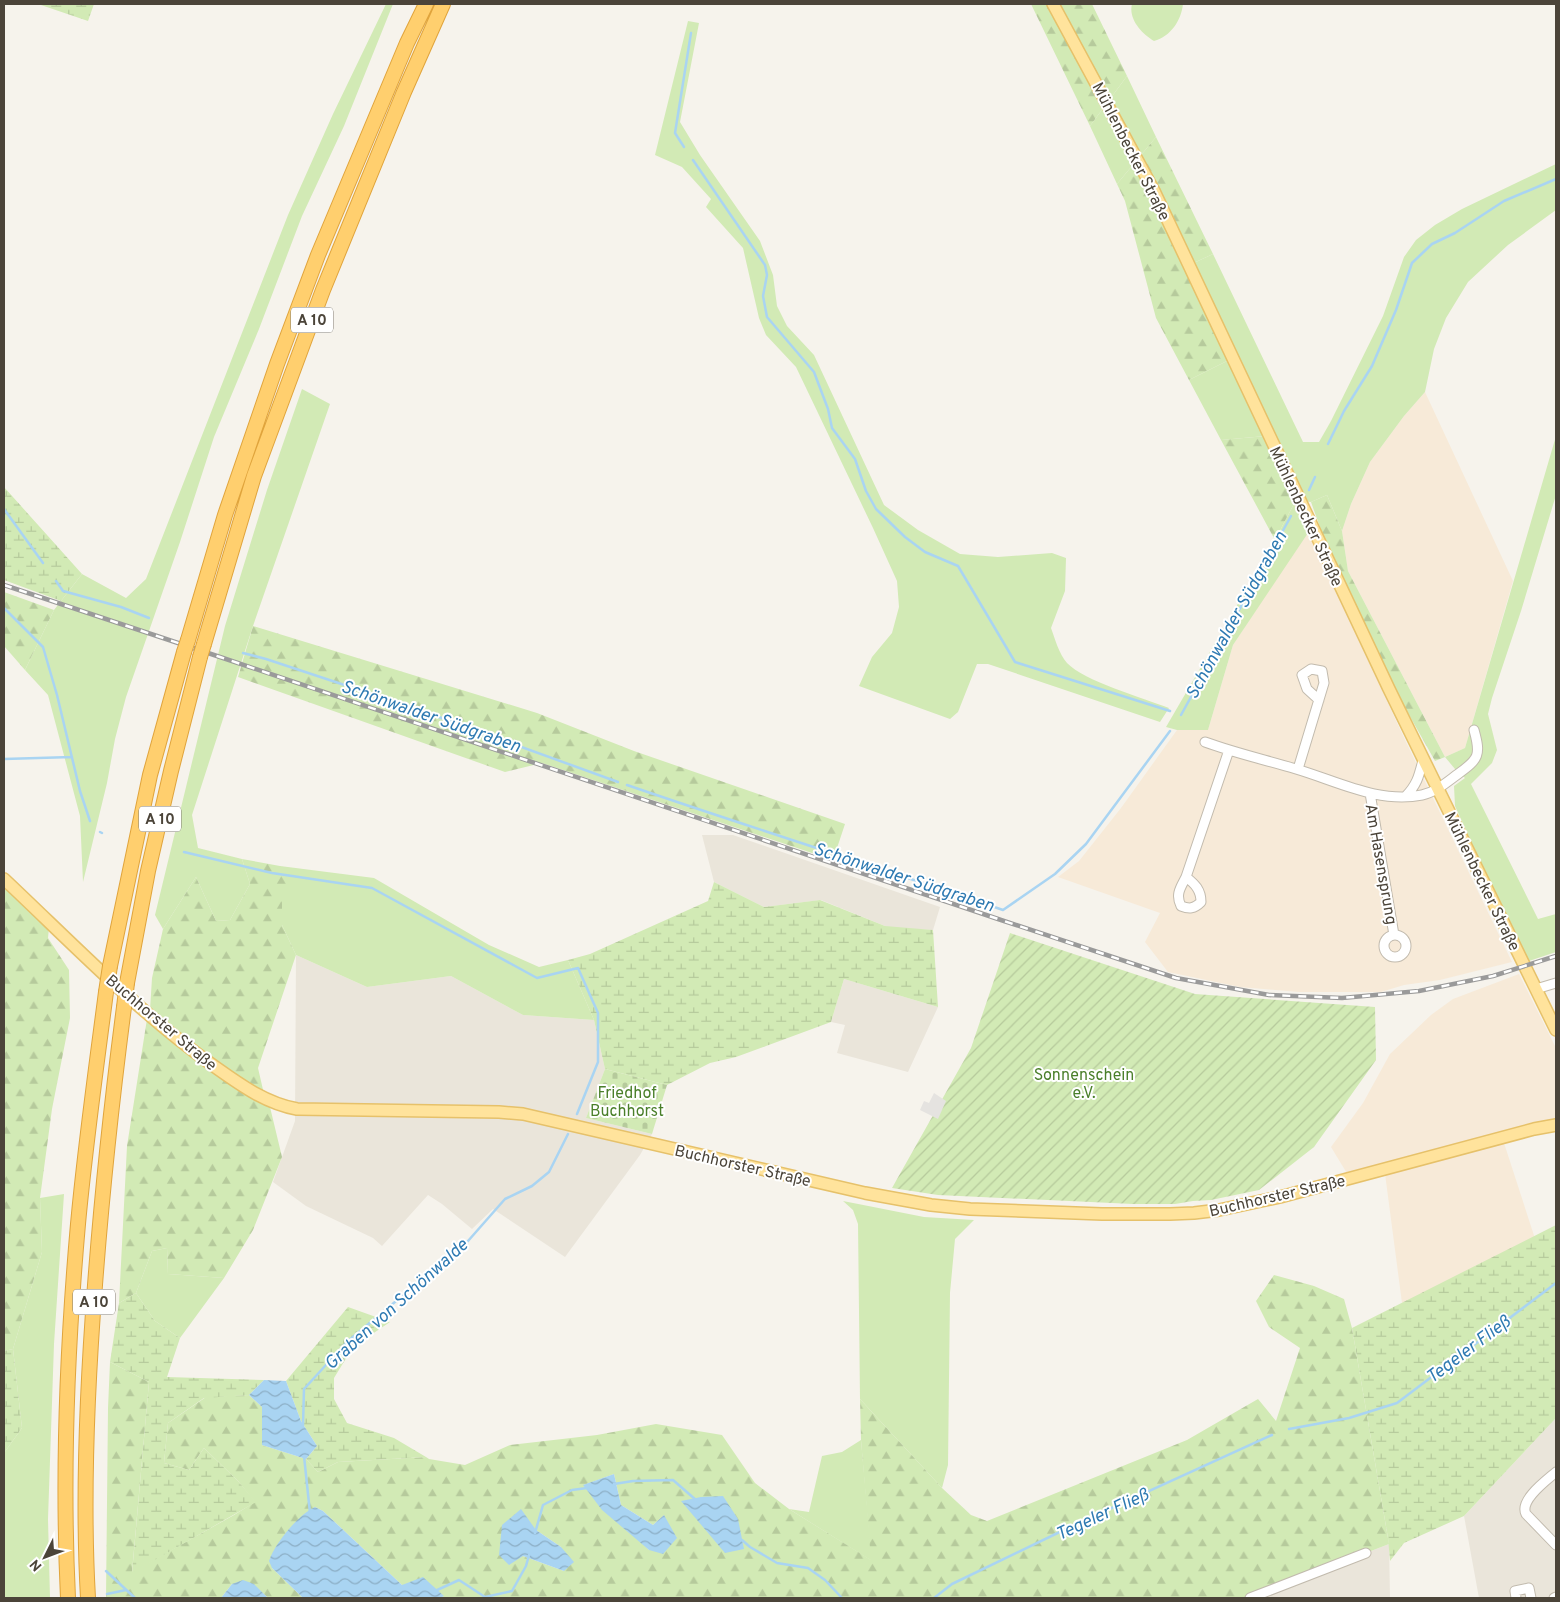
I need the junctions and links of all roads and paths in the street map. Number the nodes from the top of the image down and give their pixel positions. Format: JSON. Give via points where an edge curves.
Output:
{"nodes":[{"id":1,"x":426,"y":4,"type":"edge"},
{"id":2,"x":443,"y":4,"type":"edge"},
{"id":3,"x":1054,"y":4,"type":"edge"},
{"id":4,"x":1319,"y":700,"type":"dead end"},
{"id":5,"x":1474,"y":730,"type":"dead end"},
{"id":6,"x":1205,"y":742,"type":"dead end"},
{"id":7,"x":1229,"y":750,"type":"junction"},
{"id":8,"x":1423,"y":760,"type":"junction"},
{"id":9,"x":1298,"y":769,"type":"junction"},
{"id":10,"x":1438,"y":789,"type":"junction"},
{"id":11,"x":1370,"y":793,"type":"junction"},
{"id":12,"x":1404,"y":797,"type":"junction"},
{"id":13,"x":1186,"y":877,"type":"dead end"},
{"id":14,"x":4,"y":879,"type":"edge"},
{"id":15,"x":1394,"y":934,"type":"dead end"},
{"id":16,"x":1556,"y":983,"type":"edge"},
{"id":17,"x":1536,"y":989,"type":"junction"},
{"id":18,"x":1556,"y":1030,"type":"edge"},
{"id":19,"x":1556,"y":1125,"type":"edge"},
{"id":20,"x":1556,"y":1472,"type":"edge"},
{"id":21,"x":1556,"y":1545,"type":"edge"},
{"id":22,"x":1366,"y":1552,"type":"dead end"},
{"id":23,"x":67,"y":1597,"type":"edge"},
{"id":24,"x":88,"y":1598,"type":"edge"},
{"id":25,"x":1250,"y":1598,"type":"edge"},
{"id":26,"x":1516,"y":1598,"type":"edge"},
{"id":27,"x":1531,"y":1598,"type":"edge"}],
"edges":[{"from":1,"to":23,"type":"highway","number":"A 10","bridge":true,"via":[[322,245],[281,355],[225,515],[150,775],[110,966],[81,1197],[67,1443]]},
{"from":2,"to":24,"type":"highway","number":"A 10","bridge":true,"via":[[323,290],[254,476],[202,650],[148,871],[127,983],[100,1222],[87,1420],[85,1550]]},
{"from":3,"to":8,"type":"main road","name":"Mühlenbecker Straße","via":[[1154,191]]},
{"from":4,"to":9,"type":"street"},
{"from":5,"to":10,"type":"street","via":[[1478,756]]},
{"from":6,"to":7,"type":"street","name":"Am Hasensprung"},
{"from":7,"to":9,"type":"street","name":"Am Hasensprung"},
{"from":7,"to":13,"type":"street"},
{"from":8,"to":10,"type":"main road","name":"Mühlenbecker Straße"},
{"from":8,"to":12,"type":"street","name":"Am Hasensprung","via":[[1417,782]]},
{"from":9,"to":11,"type":"street","name":"Am Hasensprung"},
{"from":10,"to":12,"type":"street","name":"Am Hasensprung"},
{"from":10,"to":17,"type":"main road","name":"Mühlenbecker Straße"},
{"from":11,"to":12,"type":"street","name":"Am Hasensprung"},
{"from":11,"to":15,"type":"street","name":"Am Hasensprung"},
{"from":14,"to":19,"type":"main road","name":"Buchhorster Straße","via":[[146,1013],[181,1041],[250,1090],[269,1101],[297,1109],[523,1114],[918,1203],[977,1210],[1102,1214],[1194,1213],[1237,1206]]},
{"from":16,"to":17,"type":"street"},
{"from":17,"to":18,"type":"main road","name":"Mühlenbecker Straße"},
{"from":20,"to":21,"type":"street","via":[[1534,1492],[1524,1510]]},
{"from":22,"to":25,"type":"street"},
{"from":26,"to":27,"type":"street","via":[[1515,1591],[1529,1588]]}]}
